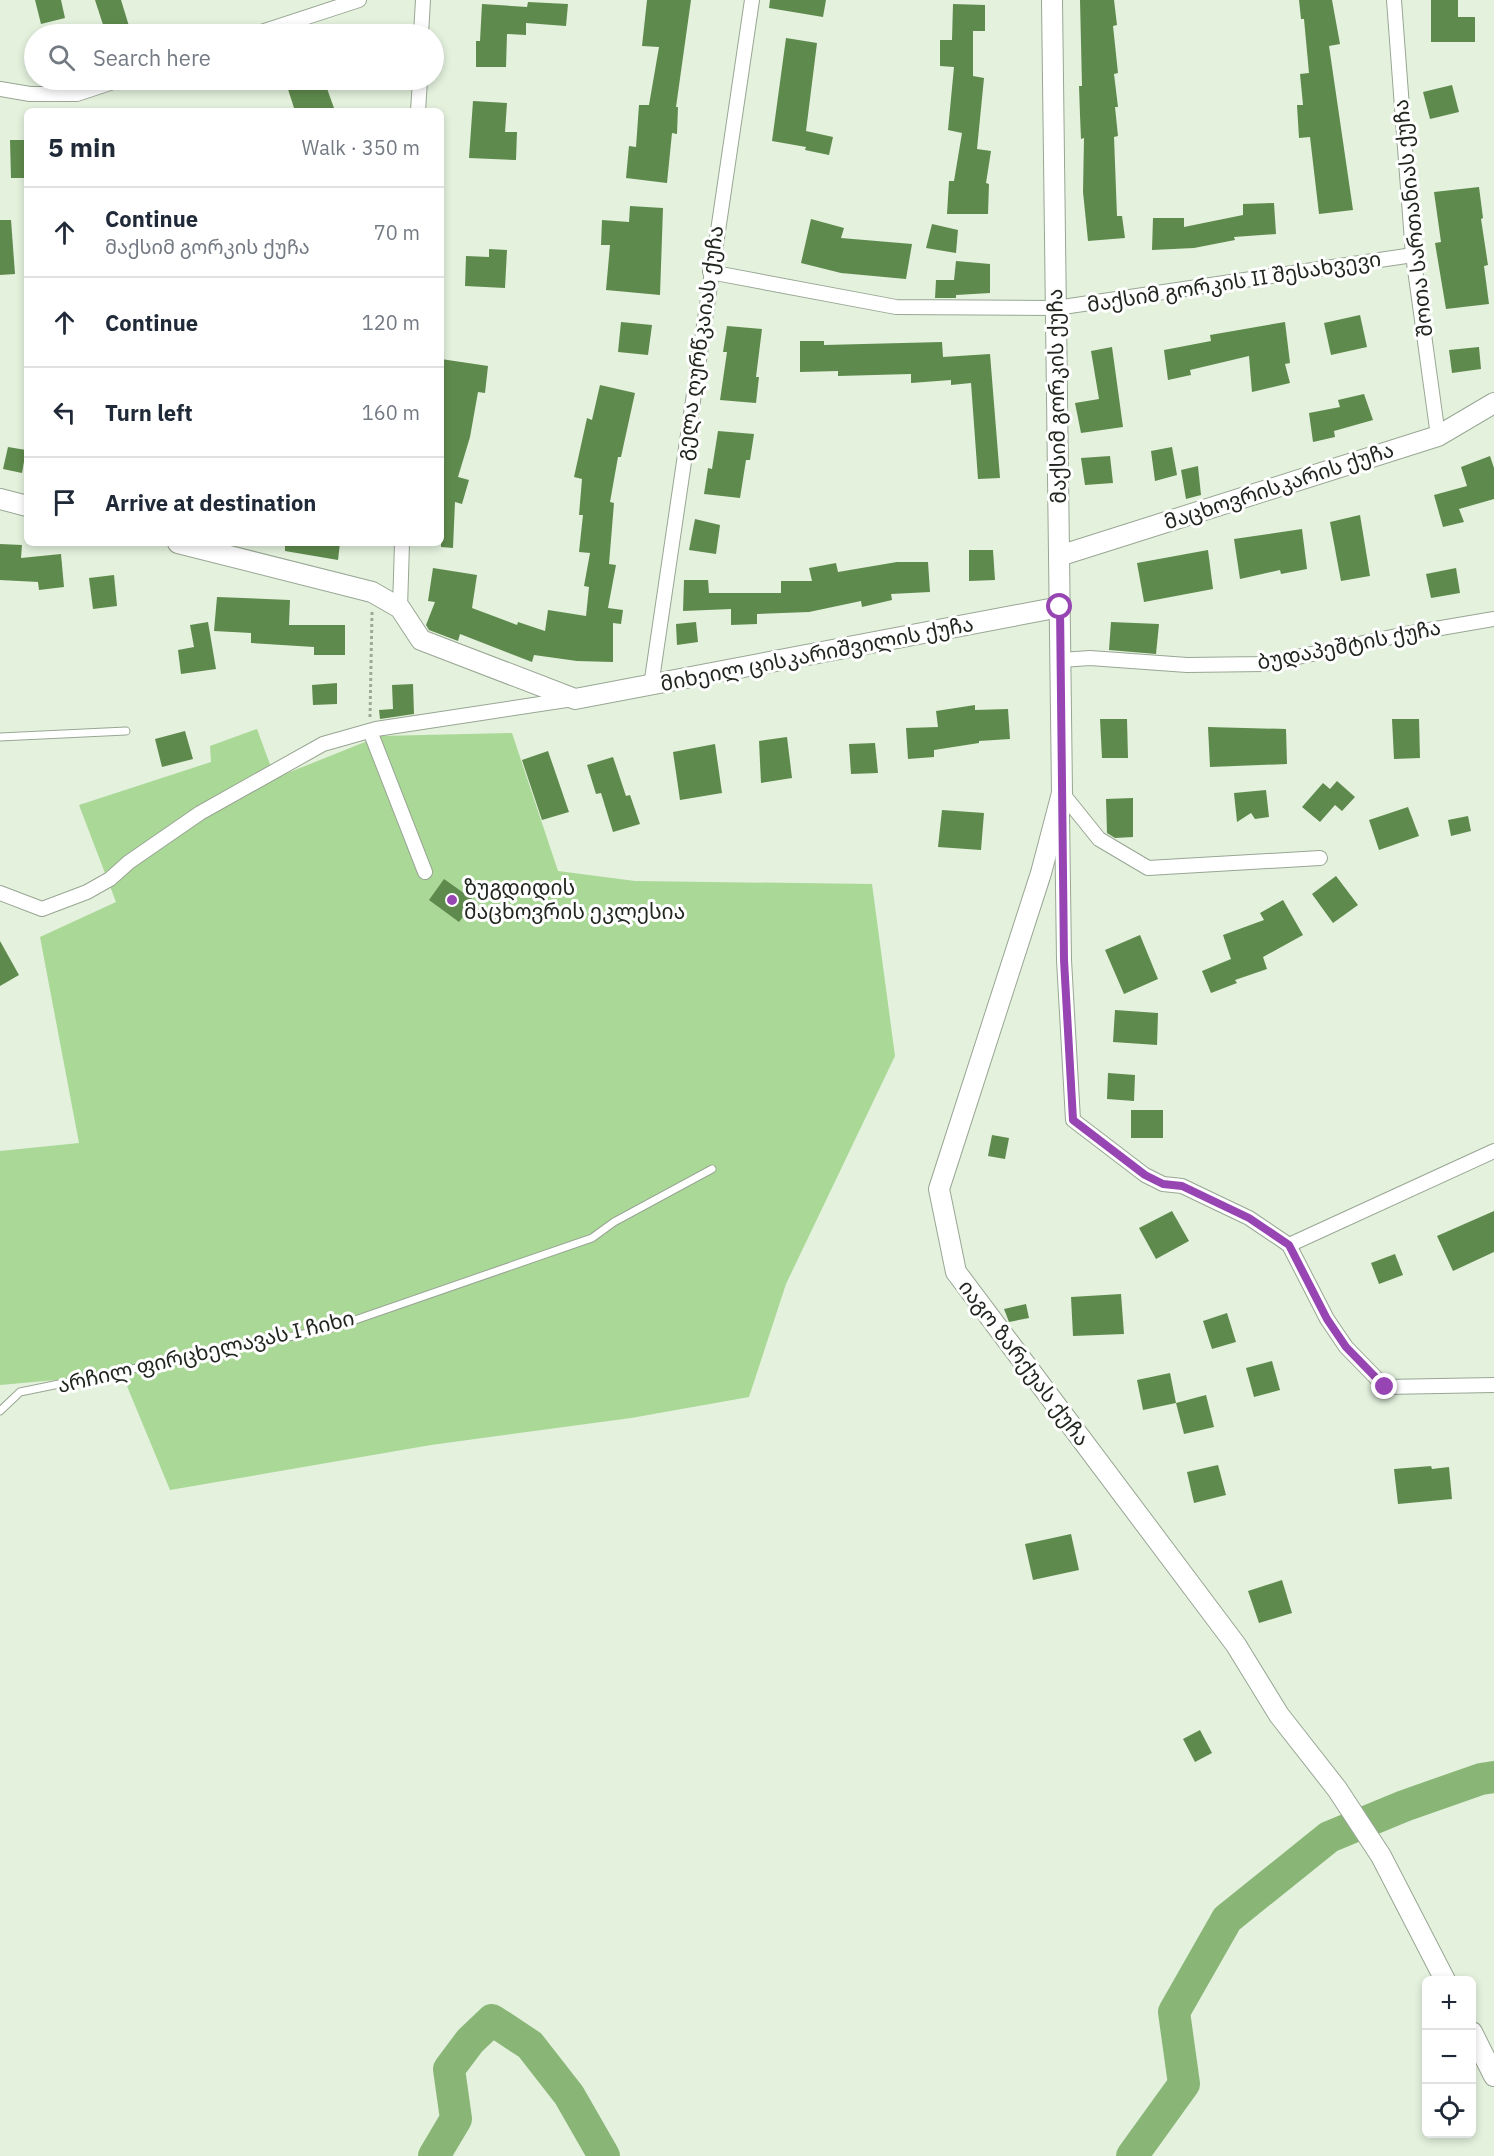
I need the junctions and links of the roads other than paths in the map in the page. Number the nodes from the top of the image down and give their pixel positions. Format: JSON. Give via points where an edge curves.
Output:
{"nodes":[{"id":1,"x":359,"y":0,"type":"edge"},
{"id":2,"x":423,"y":0,"type":"edge"},
{"id":3,"x":752,"y":0,"type":"edge"},
{"id":4,"x":1052,"y":0,"type":"edge"},
{"id":5,"x":1394,"y":0,"type":"edge"},
{"id":6,"x":286,"y":24,"type":"edge"},
{"id":7,"x":422,"y":24,"type":"edge"},
{"id":8,"x":0,"y":89,"type":"edge"},
{"id":9,"x":89,"y":90,"type":"edge"},
{"id":10,"x":419,"y":90,"type":"edge"},
{"id":11,"x":418,"y":108,"type":"edge"},
{"id":12,"x":1413,"y":255,"type":"junction"},
{"id":13,"x":710,"y":272,"type":"junction"},
{"id":14,"x":1056,"y":308,"type":"junction"},
{"id":15,"x":1494,"y":404,"type":"edge"},
{"id":16,"x":1438,"y":436,"type":"junction"},
{"id":17,"x":0,"y":500,"type":"edge"},
{"id":18,"x":24,"y":505,"type":"edge"},
{"id":19,"x":189,"y":546,"type":"edge"},
{"id":20,"x":402,"y":546,"type":"edge"},
{"id":21,"x":1059,"y":556,"type":"junction"},
{"id":22,"x":1060,"y":607,"type":"junction"},
{"id":23,"x":400,"y":608,"type":"junction"},
{"id":24,"x":1494,"y":619,"type":"edge"},
{"id":25,"x":1060,"y":660,"type":"junction"},
{"id":26,"x":651,"y":686,"type":"junction"},
{"id":27,"x":575,"y":699,"type":"junction"},
{"id":28,"x":126,"y":731,"type":"dead end"},
{"id":29,"x":370,"y":731,"type":"junction"},
{"id":30,"x":0,"y":737,"type":"edge"},
{"id":31,"x":1062,"y":793,"type":"junction"},
{"id":32,"x":1320,"y":858,"type":"dead end"},
{"id":33,"x":425,"y":872,"type":"dead end"},
{"id":34,"x":0,"y":893,"type":"edge"},
{"id":35,"x":1494,"y":1151,"type":"edge"},
{"id":36,"x":712,"y":1169,"type":"dead end"},
{"id":37,"x":1289,"y":1245,"type":"junction"},
{"id":38,"x":1494,"y":1385,"type":"edge"},
{"id":39,"x":0,"y":1411,"type":"edge"},
{"id":40,"x":1443,"y":1976,"type":"edge"},
{"id":41,"x":1476,"y":2040,"type":"edge"},
{"id":42,"x":1494,"y":2076,"type":"edge"}],
"edges":[{"from":1,"to":6,"type":"street"},
{"from":2,"to":7,"type":"street"},
{"from":3,"to":13,"type":"street","name":"გელა ღურწკაიას ქუჩა"},
{"from":4,"to":14,"type":"street","name":"მაქსიმ გორკის ქუჩა"},
{"from":5,"to":12,"type":"street","name":"შოთა სართანიას ქუჩა"},
{"from":8,"to":9,"type":"street","via":[[30,94],[77,94]]},
{"from":10,"to":11,"type":"street"},
{"from":12,"to":14,"type":"street","name":"მაქსიმ გორკის II შესახვევი"},
{"from":12,"to":16,"type":"street","name":"შოთა სართანიას ქუჩა"},
{"from":13,"to":14,"type":"street","name":"მაქსიმ გორკის II შესახვევი","via":[[896,307]]},
{"from":13,"to":26,"type":"street","name":"გელა ღურწკაიას ქუჩა"},
{"from":14,"to":21,"type":"street","name":"მაქსიმ გორკის ქუჩა"},
{"from":15,"to":16,"type":"street","name":"მაცხოვრისკარის ქუჩა"},
{"from":16,"to":21,"type":"street","name":"მაცხოვრისკარის ქუჩა"},
{"from":17,"to":18,"type":"street"},
{"from":19,"to":23,"type":"street","via":[[372,592]]},
{"from":20,"to":23,"type":"street"},
{"from":21,"to":22,"type":"street","name":"მაქსიმ გორკის ქუჩა"},
{"from":22,"to":25,"type":"street","name":"მაქსიმ გორკის ქუჩა"},
{"from":22,"to":26,"type":"street","name":"მიხეილ ცისკარიშვილის ქუჩა"},
{"from":23,"to":27,"type":"street","via":[[421,640]]},
{"from":24,"to":25,"type":"street","name":"ბუდაპეშტის ქუჩა","via":[[1264,664]]},
{"from":25,"to":31,"type":"street","name":"მაქსიმ გორკის ქუჩა"},
{"from":26,"to":27,"type":"street","name":"მიხეილ ცისკარიშვილის ქუჩა"},
{"from":27,"to":29,"type":"street"},
{"from":28,"to":30,"type":"lane"},
{"from":29,"to":33,"type":"street"},
{"from":29,"to":34,"type":"street","via":[[323,744],[201,813],[87,892],[42,909]]},
{"from":31,"to":32,"type":"street","via":[[1099,839],[1148,868]]},
{"from":31,"to":37,"type":"street","via":[[1064,960],[1073,1120],[1145,1175],[1163,1184],[1182,1186],[1249,1218]]},
{"from":31,"to":40,"type":"street","name":"იაგო ზარქუას ქუჩა","via":[[1041,873],[939,1189],[956,1272],[1236,1645],[1279,1715],[1337,1789],[1381,1856]]},
{"from":35,"to":37,"type":"street"},
{"from":36,"to":39,"type":"lane","name":"არჩილ ფირცხელავას I ჩიხი","via":[[592,1238],[332,1328],[20,1392]]},
{"from":37,"to":38,"type":"street","via":[[1333,1329],[1385,1387]]},
{"from":41,"to":42,"type":"street"}]}
